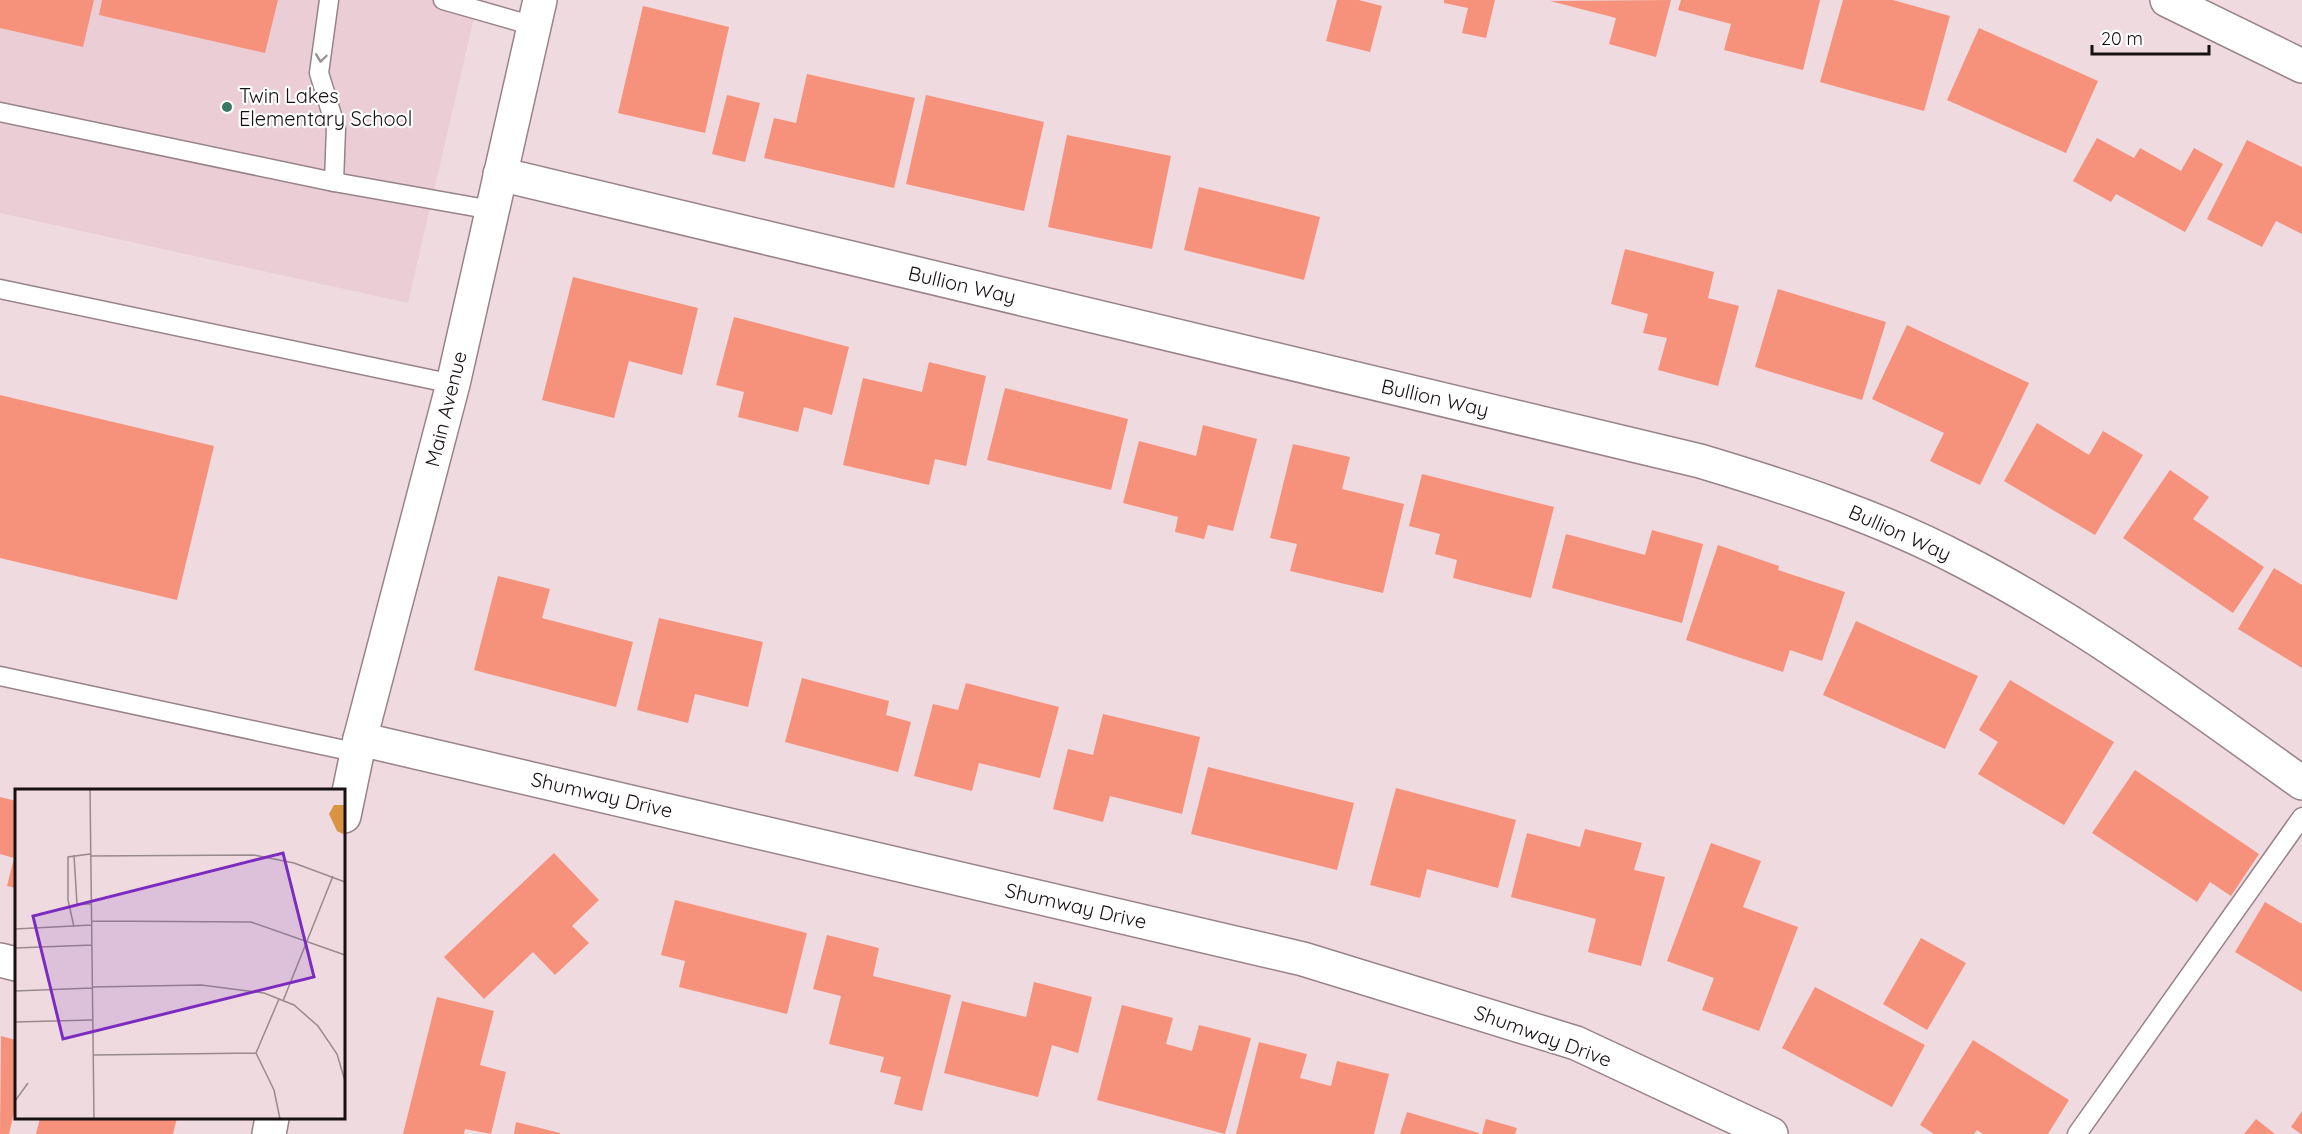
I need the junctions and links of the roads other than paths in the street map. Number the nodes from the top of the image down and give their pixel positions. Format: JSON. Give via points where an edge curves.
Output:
{"nodes":[{"id":1,"x":329,"y":0,"type":"edge"},
{"id":2,"x":443,"y":0,"type":"edge"},
{"id":3,"x":2168,"y":0,"type":"edge"},
{"id":4,"x":537,"y":13,"type":"edge"},
{"id":5,"x":2302,"y":66,"type":"edge"},
{"id":6,"x":0,"y":112,"type":"edge"},
{"id":7,"x":500,"y":174,"type":"junction"},
{"id":8,"x":334,"y":182,"type":"junction"},
{"id":9,"x":492,"y":210,"type":"junction"},
{"id":10,"x":0,"y":289,"type":"edge"},
{"id":11,"x":453,"y":384,"type":"junction"},
{"id":12,"x":0,"y":676,"type":"edge"},
{"id":13,"x":360,"y":746,"type":"junction"},
{"id":14,"x":2302,"y":783,"type":"edge"},
{"id":15,"x":345,"y":812,"type":"edge"},
{"id":16,"x":2302,"y":817,"type":"edge"},
{"id":17,"x":0,"y":960,"type":"edge"},
{"id":18,"x":15,"y":964,"type":"edge"},
{"id":19,"x":272,"y":1119,"type":"edge"},
{"id":20,"x":269,"y":1134,"type":"edge"},
{"id":21,"x":1771,"y":1134,"type":"edge"},
{"id":22,"x":2077,"y":1134,"type":"edge"}],
"edges":[{"from":1,"to":8,"type":"lane","one_way":true,"via":[[319,73],[336,128]]},
{"from":2,"to":4,"type":"lane"},
{"from":3,"to":5,"type":"street"},
{"from":4,"to":7,"type":"street","name":"Main Avenue"},
{"from":6,"to":8,"type":"lane"},
{"from":7,"to":9,"type":"street","name":"Main Avenue"},
{"from":7,"to":14,"type":"street","name":"Bullion Way","via":[[1688,458],[1790,488],[1920,540],[2045,606],[2124,656]]},
{"from":8,"to":9,"type":"lane"},
{"from":9,"to":11,"type":"street","name":"Main Avenue"},
{"from":10,"to":11,"type":"lane"},
{"from":11,"to":13,"type":"street","name":"Main Avenue"},
{"from":12,"to":13,"type":"lane"},
{"from":13,"to":15,"type":"street","name":"Main Avenue"},
{"from":13,"to":21,"type":"street","name":"Shumway Drive","via":[[1303,959],[1576,1043]]},
{"from":16,"to":22,"type":"lane"},
{"from":17,"to":18,"type":"street"},
{"from":19,"to":20,"type":"street"}]}
